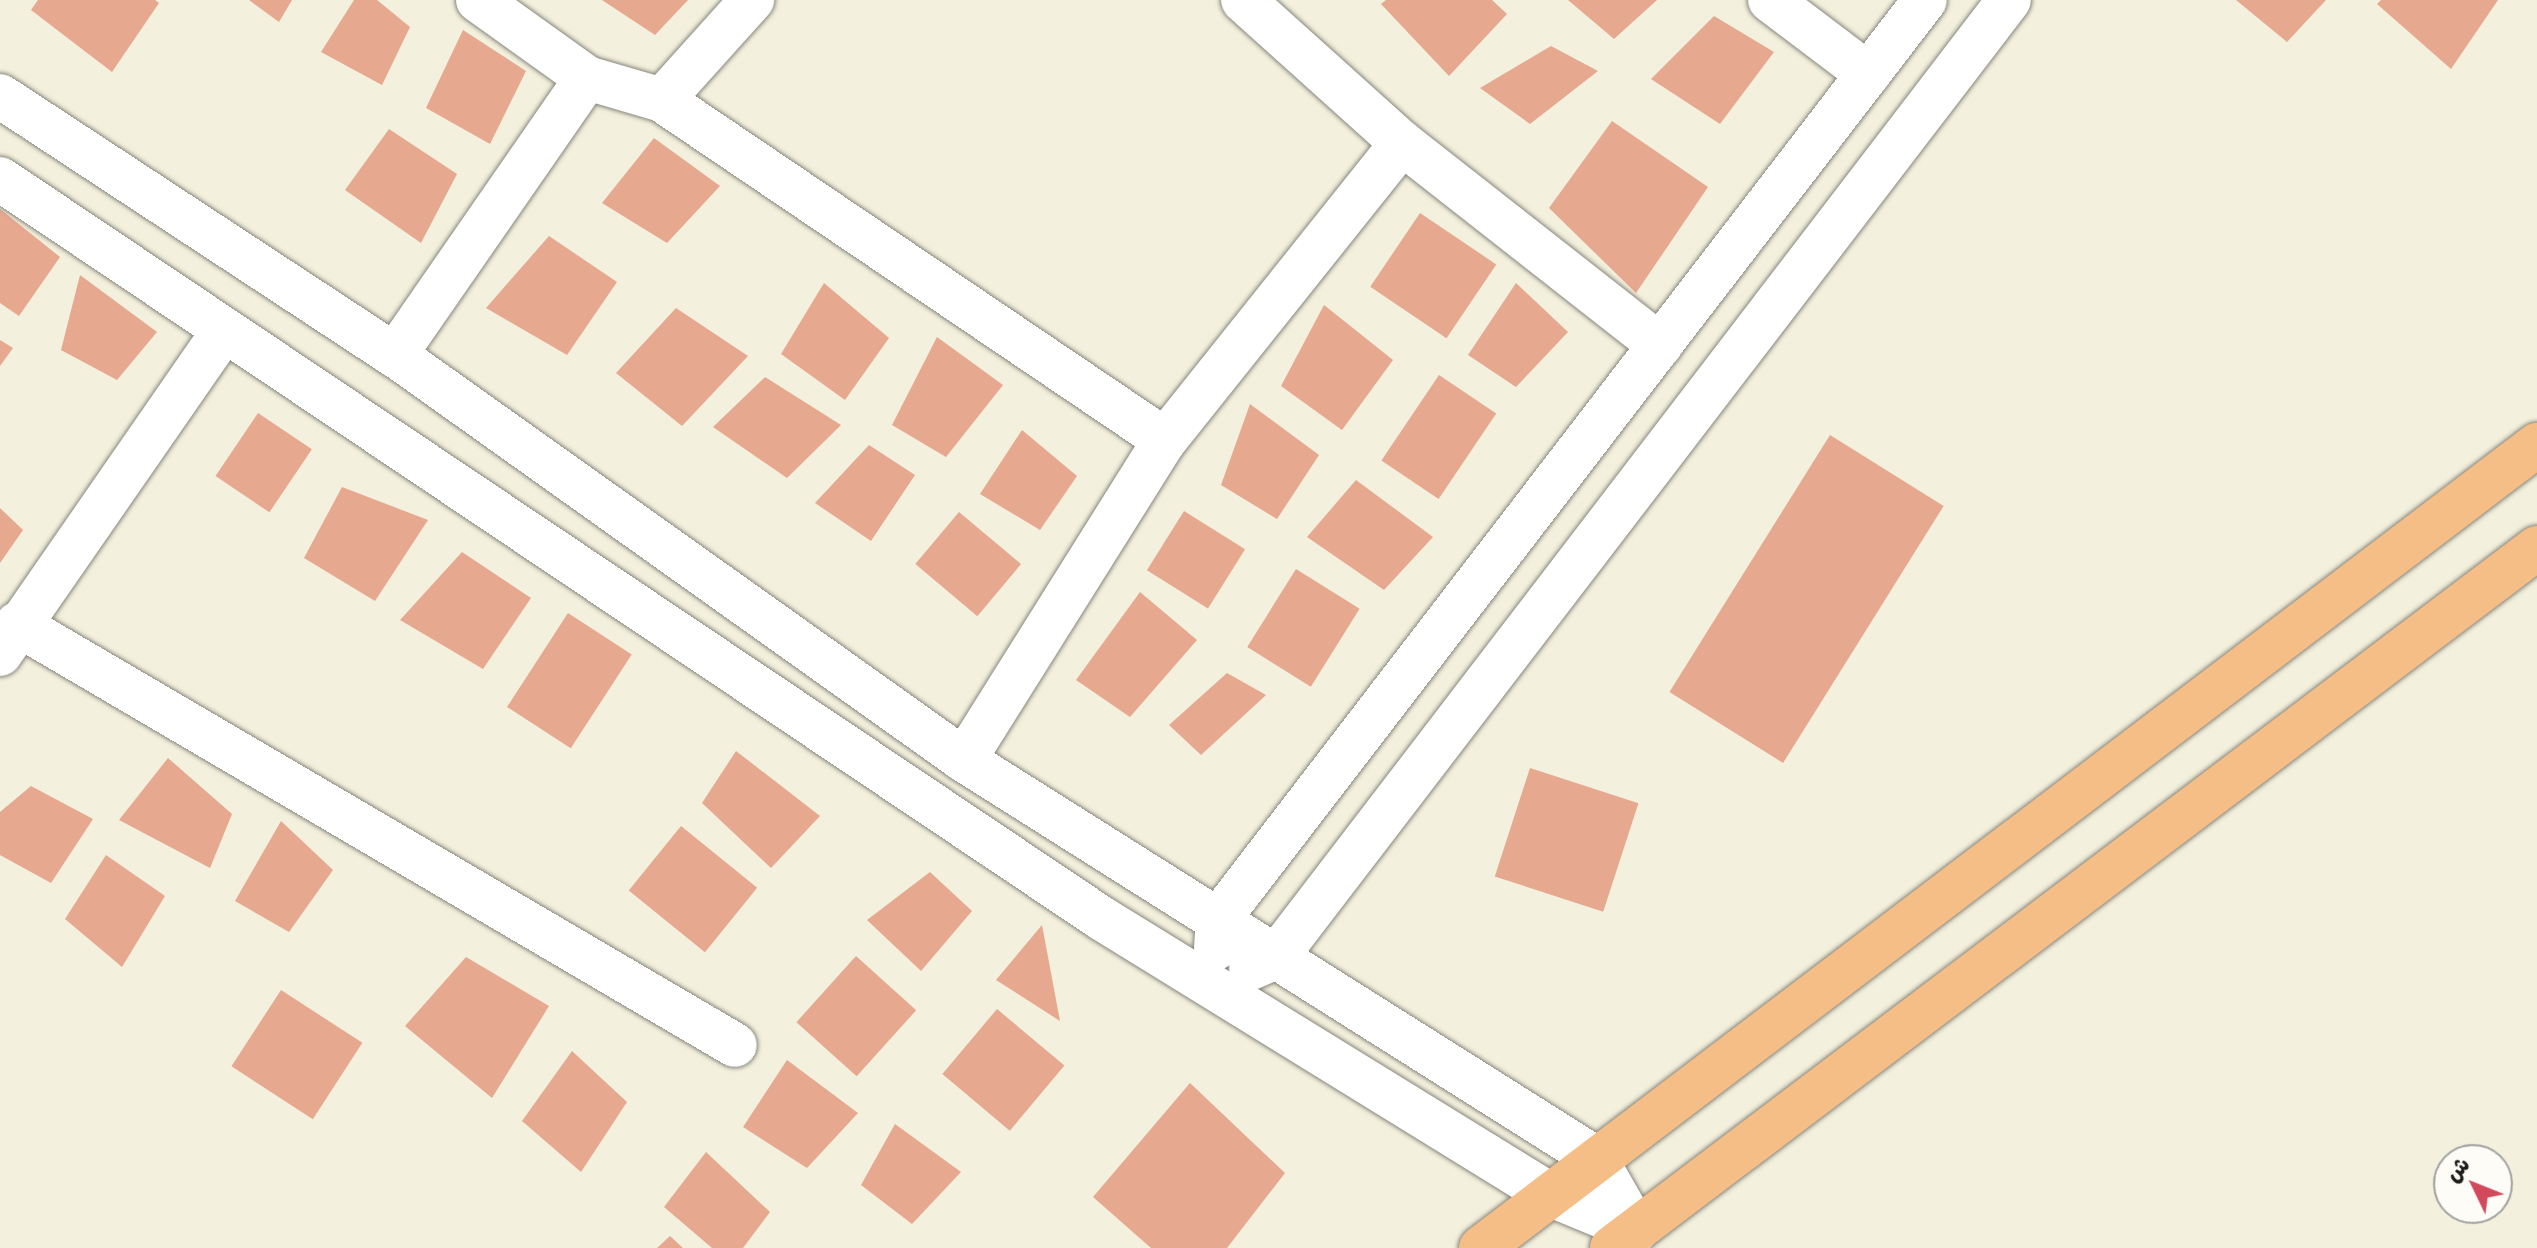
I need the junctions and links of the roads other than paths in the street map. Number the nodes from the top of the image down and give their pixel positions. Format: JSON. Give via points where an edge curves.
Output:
{"nodes":[{"id":1,"x":478,"y":0,"type":"edge"},
{"id":2,"x":752,"y":0,"type":"edge"},
{"id":3,"x":1243,"y":0,"type":"edge"},
{"id":4,"x":1770,"y":0,"type":"edge"},
{"id":5,"x":1925,"y":0,"type":"edge"},
{"id":6,"x":2009,"y":0,"type":"edge"},
{"id":7,"x":1868,"y":74,"type":"junction"},
{"id":8,"x":587,"y":78,"type":"junction"},
{"id":9,"x":0,"y":96,"type":"edge"},
{"id":10,"x":662,"y":100,"type":"junction"},
{"id":11,"x":1402,"y":143,"type":"junction"},
{"id":12,"x":0,"y":179,"type":"edge"},
{"id":13,"x":224,"y":330,"type":"junction"},
{"id":14,"x":1660,"y":345,"type":"junction"},
{"id":15,"x":395,"y":355,"type":"junction"},
{"id":16,"x":1165,"y":440,"type":"junction"},
{"id":17,"x":2537,"y":445,"type":"edge"},
{"id":18,"x":2537,"y":548,"type":"edge"},
{"id":19,"x":9,"y":639,"type":"edge"},
{"id":20,"x":964,"y":760,"type":"junction"},
{"id":21,"x":1218,"y":920,"type":"junction"},
{"id":22,"x":1276,"y":957,"type":"junction"},
{"id":23,"x":1213,"y":986,"type":"junction"},
{"id":24,"x":735,"y":1045,"type":"dead end"},
{"id":25,"x":1595,"y":1158,"type":"junction"},
{"id":26,"x":1549,"y":1194,"type":"junction"},
{"id":27,"x":1624,"y":1239,"type":"edge"},
{"id":28,"x":1481,"y":1248,"type":"edge"}],
"edges":[{"from":1,"to":8,"type":"street"},
{"from":2,"to":10,"type":"street"},
{"from":3,"to":11,"type":"street"},
{"from":4,"to":7,"type":"street"},
{"from":5,"to":7,"type":"street"},
{"from":6,"to":22,"type":"street"},
{"from":7,"to":14,"type":"street"},
{"from":8,"to":10,"type":"street"},
{"from":8,"to":15,"type":"street"},
{"from":9,"to":15,"type":"street"},
{"from":10,"to":16,"type":"street"},
{"from":11,"to":14,"type":"street"},
{"from":11,"to":16,"type":"street"},
{"from":12,"to":13,"type":"street"},
{"from":13,"to":19,"type":"street"},
{"from":13,"to":23,"type":"street","via":[[1088,909]]},
{"from":14,"to":21,"type":"street"},
{"from":15,"to":20,"type":"street"},
{"from":16,"to":20,"type":"street"},
{"from":17,"to":25,"type":"main road"},
{"from":18,"to":27,"type":"main road"},
{"from":19,"to":24,"type":"street"},
{"from":20,"to":21,"type":"street"},
{"from":21,"to":22,"type":"street"},
{"from":21,"to":23,"type":"street"},
{"from":22,"to":23,"type":"street"},
{"from":22,"to":25,"type":"street"},
{"from":23,"to":26,"type":"street"},
{"from":25,"to":26,"type":"main road"},
{"from":25,"to":27,"type":"street"},
{"from":26,"to":27,"type":"street"},
{"from":26,"to":28,"type":"main road"}]}
